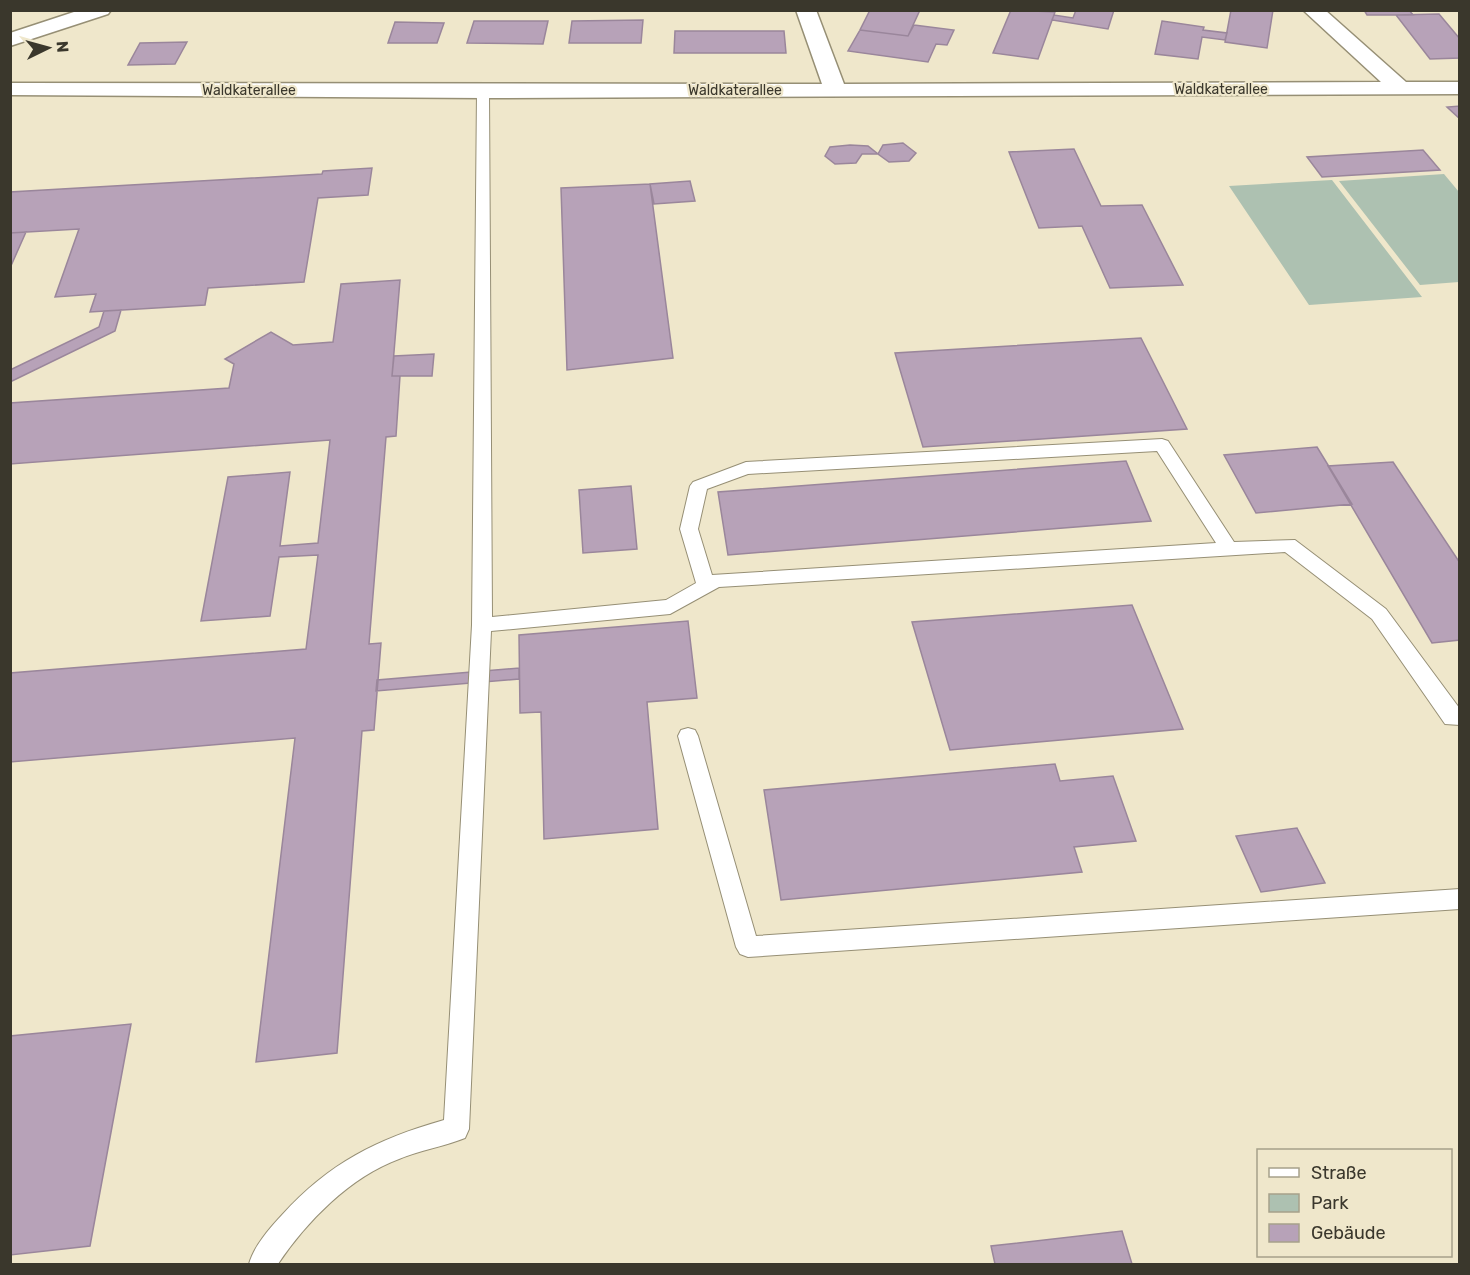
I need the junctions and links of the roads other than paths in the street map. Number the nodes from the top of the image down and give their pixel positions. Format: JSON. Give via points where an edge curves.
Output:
{"nodes":[{"id":1,"x":101,"y":10,"type":"edge"},
{"id":2,"x":806,"y":10,"type":"edge"},
{"id":3,"x":1313,"y":10,"type":"edge"},
{"id":4,"x":10,"y":40,"type":"edge"},
{"id":5,"x":1400,"y":88,"type":"junction"},
{"id":6,"x":1460,"y":88,"type":"edge"},
{"id":7,"x":10,"y":89,"type":"edge"},
{"id":8,"x":835,"y":90,"type":"junction"},
{"id":9,"x":483,"y":92,"type":"junction"},
{"id":10,"x":1229,"y":549,"type":"junction"},
{"id":11,"x":706,"y":586,"type":"junction"},
{"id":12,"x":482,"y":625,"type":"junction"},
{"id":13,"x":1457,"y":722,"type":"edge"},
{"id":14,"x":688,"y":736,"type":"dead end"},
{"id":15,"x":1460,"y":899,"type":"edge"},
{"id":16,"x":262,"y":1264,"type":"edge"}],
"edges":[{"from":1,"to":4,"type":"street"},
{"from":2,"to":8,"type":"street"},
{"from":3,"to":5,"type":"street"},
{"from":5,"to":6,"type":"street","name":"Waldkaterallee"},
{"from":5,"to":8,"type":"street","name":"Waldkaterallee"},
{"from":7,"to":9,"type":"street","name":"Waldkaterallee"},
{"from":8,"to":9,"type":"street","name":"Waldkaterallee"},
{"from":9,"to":12,"type":"lane"},
{"from":10,"to":11,"type":"lane","via":[[715,581]]},
{"from":10,"to":11,"type":"lane","via":[[1162,445],[746,468],[699,486],[689,529]]},
{"from":10,"to":13,"type":"lane","via":[[1289,545],[1379,614]]},
{"from":11,"to":12,"type":"lane","via":[[670,607]]},
{"from":12,"to":16,"type":"lane","via":[[456,1129],[382,1152],[333,1185],[276,1241]]},
{"from":14,"to":15,"type":"lane","via":[[748,947]]}]}
